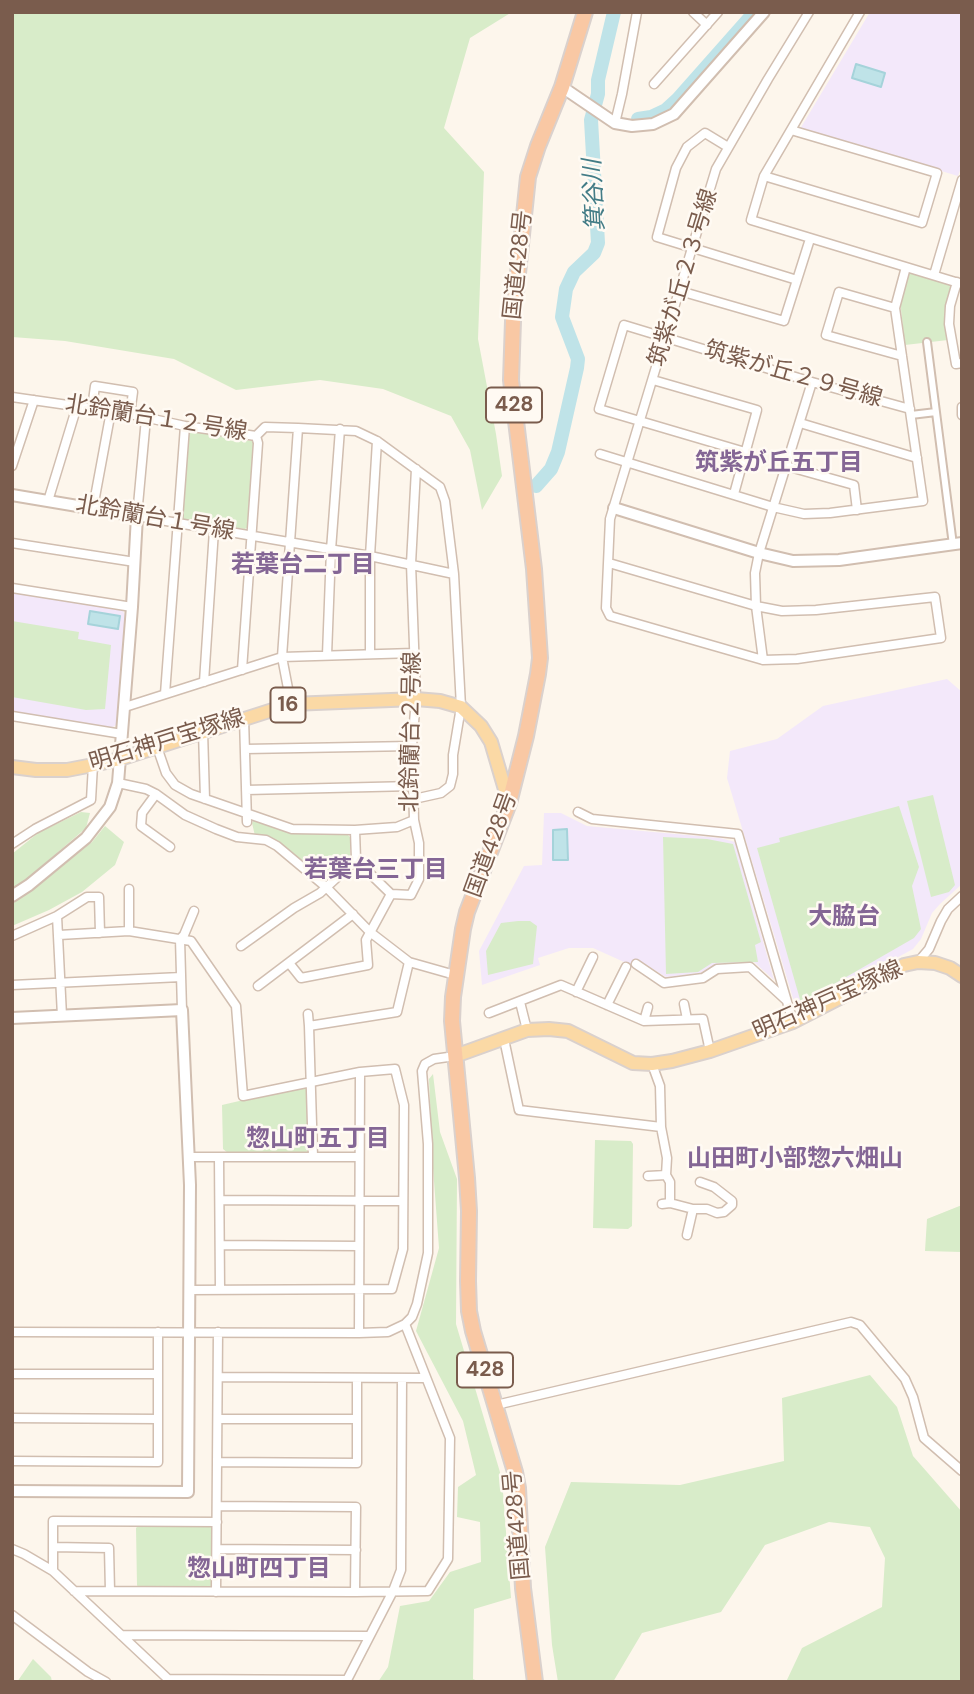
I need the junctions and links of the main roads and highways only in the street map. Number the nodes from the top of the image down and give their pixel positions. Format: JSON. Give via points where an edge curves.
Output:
{"nodes":[{"id":1,"x":585,"y":12,"type":"edge"},
{"id":2,"x":12,"y":767,"type":"edge"},
{"id":3,"x":509,"y":803,"type":"junction"},
{"id":4,"x":962,"y":976,"type":"edge"},
{"id":5,"x":455,"y":1056,"type":"junction"},
{"id":6,"x":535,"y":1682,"type":"edge"}],
"edges":[{"from":1,"to":3,"type":"highway","name":"国道428号","number":"428","via":[[528,177],[513,321],[511,380],[540,658],[527,736]]},
{"from":2,"to":3,"type":"main road","name":"明石神戸宝塚線","number":"16","via":[[67,770],[120,759],[291,704],[416,699],[461,707],[481,726],[491,743]]},
{"from":3,"to":5,"type":"highway","name":"国道428号","number":"428","via":[[467,912],[455,975]]},
{"from":4,"to":5,"type":"main road","name":"明石神戸宝塚線","via":[[935,963],[904,965],[793,1022],[710,1051],[652,1065],[633,1063],[568,1031],[549,1028],[527,1030]]},
{"from":5,"to":6,"type":"highway","name":"国道428号","number":"428","via":[[467,1178],[469,1311],[518,1488],[523,1588]]}]}
